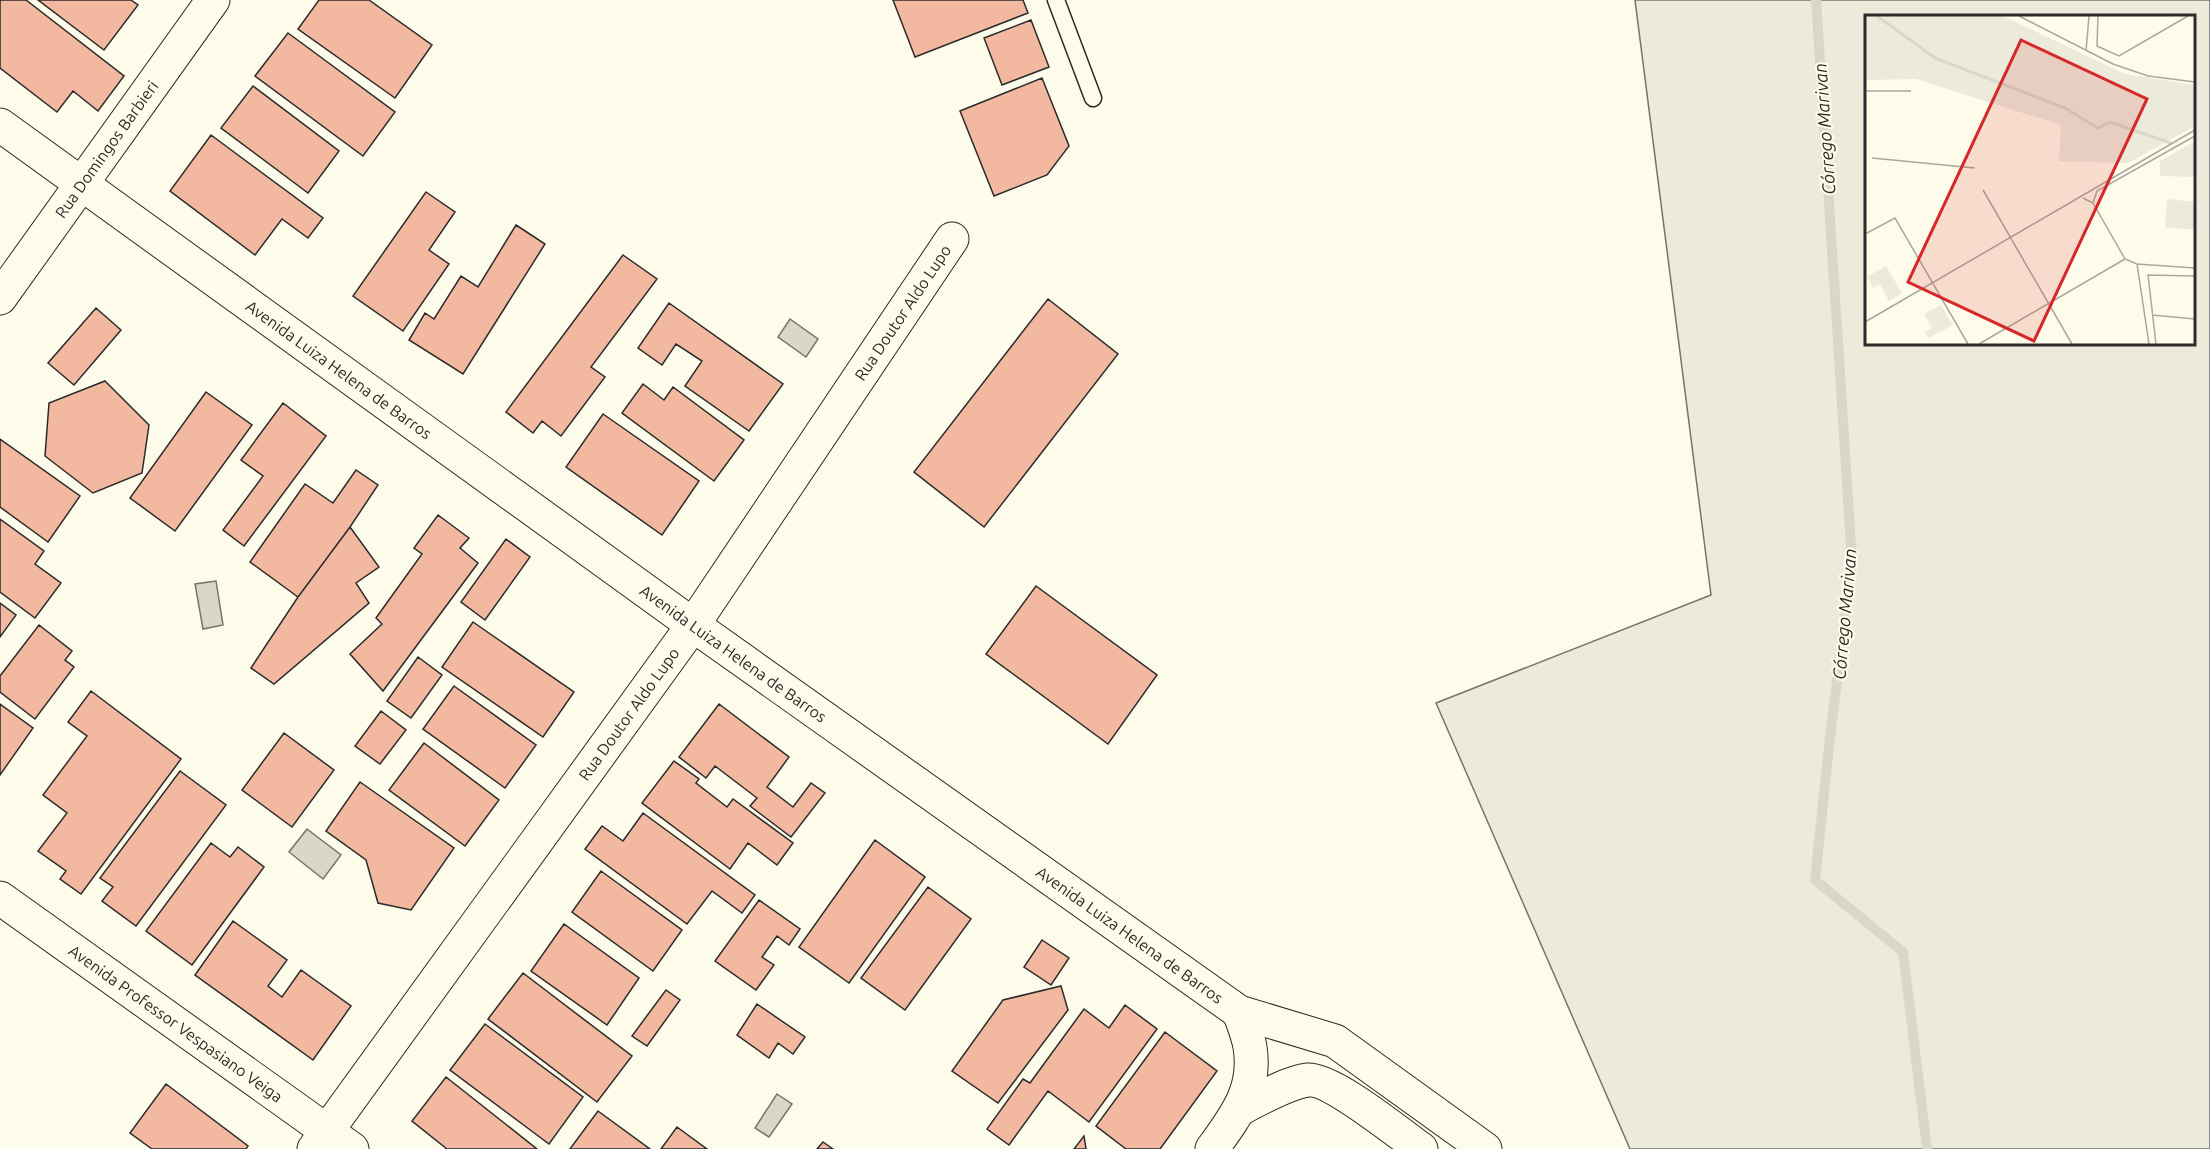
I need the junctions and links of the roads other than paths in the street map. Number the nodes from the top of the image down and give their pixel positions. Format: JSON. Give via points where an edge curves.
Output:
{"nodes":[{"id":1,"x":213,"y":0,"type":"edge"},
{"id":2,"x":1056,"y":0,"type":"edge"},
{"id":3,"x":1093,"y":98,"type":"dead end"},
{"id":4,"x":0,"y":126,"type":"edge"},
{"id":5,"x":81,"y":182,"type":"junction"},
{"id":6,"x":952,"y":239,"type":"dead end"},
{"id":7,"x":0,"y":298,"type":"edge"},
{"id":8,"x":693,"y":625,"type":"junction"},
{"id":9,"x":0,"y":898,"type":"edge"},
{"id":10,"x":1239,"y":1012,"type":"junction"},
{"id":11,"x":1240,"y":1109,"type":"junction"},
{"id":12,"x":331,"y":1143,"type":"edge"},
{"id":13,"x":1212,"y":1149,"type":"edge"},
{"id":14,"x":1421,"y":1149,"type":"edge"},
{"id":15,"x":1485,"y":1149,"type":"edge"}],
"edges":[{"from":1,"to":5,"type":"street","name":"Rua Domingos Barbieri"},
{"from":2,"to":3,"type":"lane"},
{"from":4,"to":5,"type":"street","name":"Avenida Luiza Helena de Barros"},
{"from":5,"to":7,"type":"street","name":"Rua Domingos Barbieri"},
{"from":5,"to":8,"type":"street","name":"Avenida Luiza Helena de Barros"},
{"from":6,"to":8,"type":"street","name":"Rua Doutor Aldo Lupo"},
{"from":8,"to":10,"type":"street","name":"Avenida Luiza Helena de Barros"},
{"from":8,"to":12,"type":"street","name":"Rua Doutor Aldo Lupo"},
{"from":9,"to":12,"type":"street","name":"Avenida Professor Vespasiano Veiga"},
{"from":10,"to":11,"type":"street","via":[[1250,1047],[1251,1077]]},
{"from":10,"to":15,"type":"street","name":"Avenida Luiza Helena de Barros","via":[[1335,1041]]},
{"from":11,"to":13,"type":"street"},
{"from":11,"to":14,"type":"street","via":[[1309,1080],[1341,1092]]}]}
